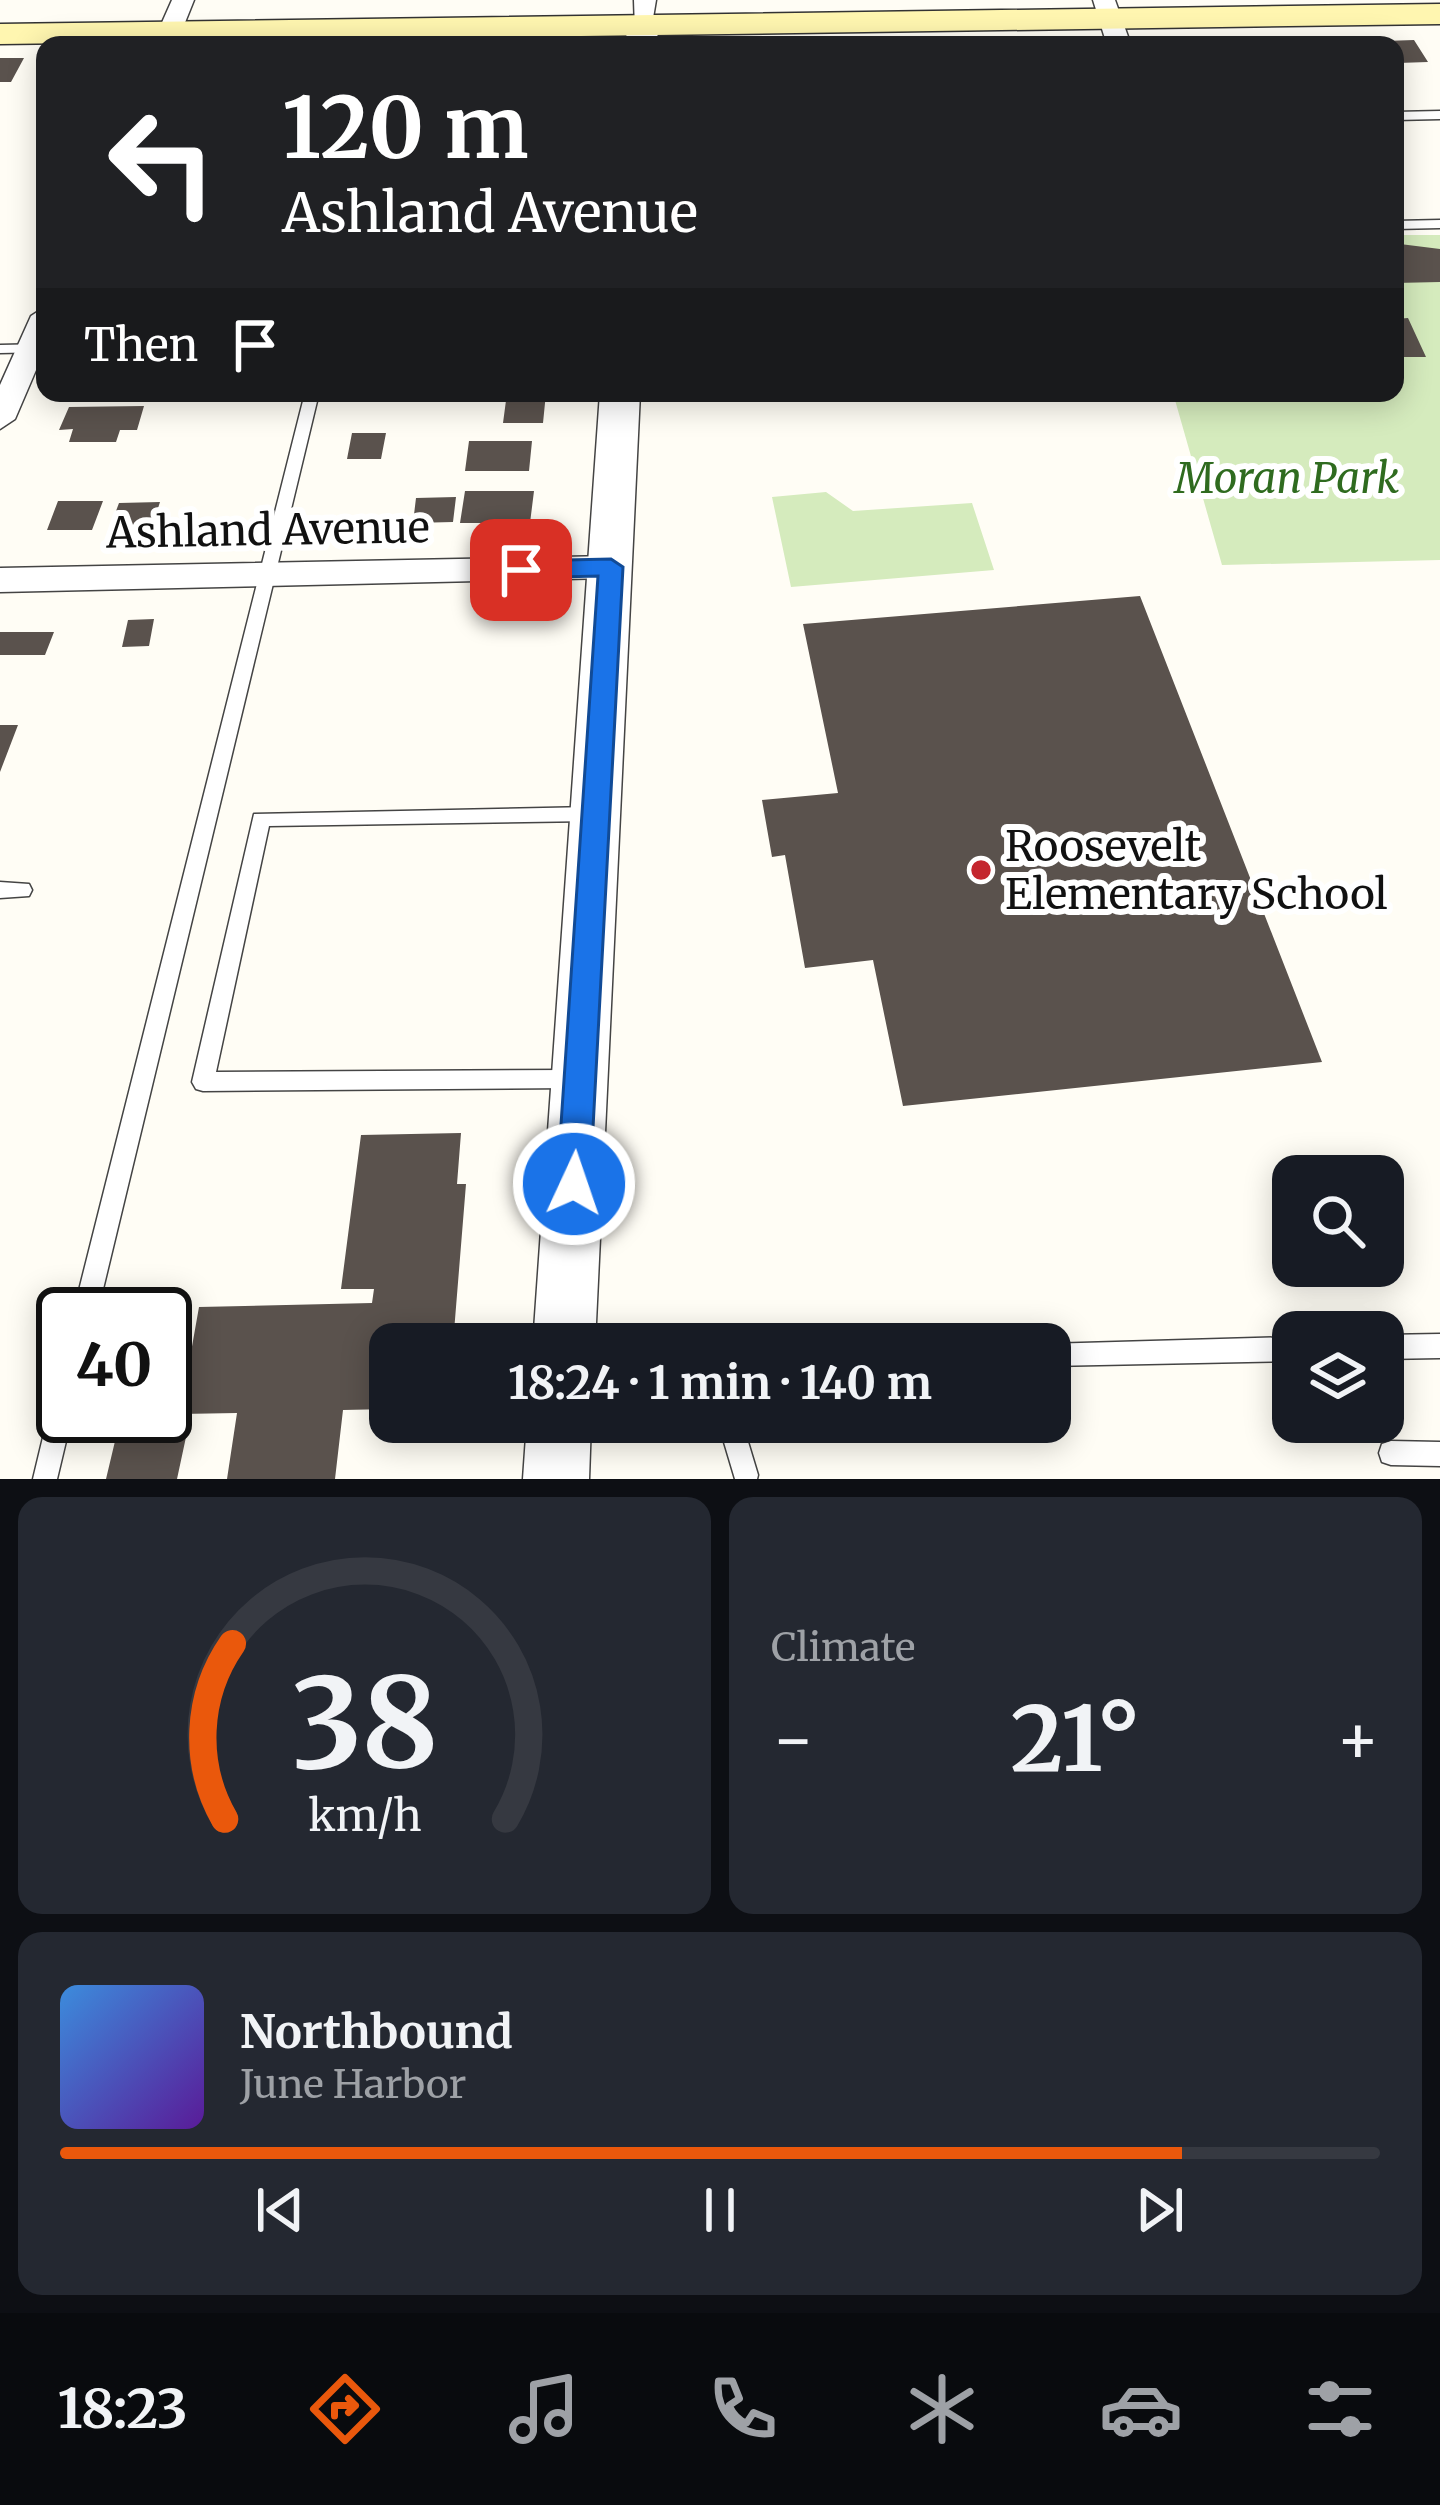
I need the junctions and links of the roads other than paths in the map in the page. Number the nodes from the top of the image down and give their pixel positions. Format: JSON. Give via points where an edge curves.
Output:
{"nodes":[{"id":1,"x":1440,"y":14,"type":"edge"},
{"id":2,"x":1111,"y":21,"type":"edge"},
{"id":3,"x":643,"y":23,"type":"edge"},
{"id":4,"x":172,"y":26,"type":"edge"},
{"id":5,"x":0,"y":34,"type":"edge"},
{"id":6,"x":403,"y":36,"type":"edge"},
{"id":7,"x":1440,"y":115,"type":"edge"},
{"id":8,"x":1404,"y":116,"type":"edge"},
{"id":9,"x":1440,"y":224,"type":"edge"},
{"id":10,"x":1404,"y":225,"type":"edge"},
{"id":11,"x":36,"y":348,"type":"edge"},
{"id":12,"x":0,"y":349,"type":"edge"},
{"id":13,"x":36,"y":352,"type":"edge"},
{"id":14,"x":311,"y":402,"type":"edge"},
{"id":15,"x":620,"y":402,"type":"edge"},
{"id":16,"x":0,"y":419,"type":"edge"},
{"id":17,"x":611,"y":567,"type":"junction"},
{"id":18,"x":266,"y":576,"type":"junction"},
{"id":19,"x":0,"y":580,"type":"edge"},
{"id":20,"x":596,"y":814,"type":"junction"},
{"id":21,"x":580,"y":1079,"type":"junction"},
{"id":22,"x":92,"y":1287,"type":"edge"},
{"id":23,"x":565,"y":1323,"type":"edge"},
{"id":24,"x":1440,"y":1346,"type":"edge"},
{"id":25,"x":1404,"y":1347,"type":"edge"},
{"id":26,"x":1272,"y":1349,"type":"edge"},
{"id":27,"x":1071,"y":1354,"type":"edge"},
{"id":28,"x":53,"y":1443,"type":"edge"},
{"id":29,"x":558,"y":1443,"type":"edge"},
{"id":30,"x":736,"y":1443,"type":"edge"},
{"id":31,"x":1391,"y":1453,"type":"dead end"},
{"id":32,"x":1440,"y":1454,"type":"edge"},
{"id":33,"x":746,"y":1475,"type":"dead end"},
{"id":34,"x":44,"y":1479,"type":"edge"},
{"id":35,"x":556,"y":1479,"type":"edge"}],
"edges":[{"from":1,"to":2,"type":"main road"},
{"from":2,"to":3,"type":"main road"},
{"from":3,"to":6,"type":"main road"},
{"from":4,"to":5,"type":"main road"},
{"from":4,"to":6,"type":"main road"},
{"from":7,"to":8,"type":"lane"},
{"from":9,"to":10,"type":"lane"},
{"from":11,"to":12,"type":"lane"},
{"from":13,"to":16,"type":"street"},
{"from":14,"to":18,"type":"lane"},
{"from":15,"to":17,"type":"street"},
{"from":17,"to":18,"type":"street","name":"Ashland Avenue"},
{"from":17,"to":20,"type":"street"},
{"from":18,"to":19,"type":"street","name":"Ashland Avenue"},
{"from":18,"to":22,"type":"lane"},
{"from":20,"to":21,"type":"street"},
{"from":20,"to":21,"type":"lane","via":[[260,819],[203,1082]]},
{"from":21,"to":23,"type":"street"},
{"from":24,"to":25,"type":"lane"},
{"from":26,"to":27,"type":"lane"},
{"from":28,"to":34,"type":"lane"},
{"from":29,"to":35,"type":"street"},
{"from":30,"to":33,"type":"lane"},
{"from":31,"to":32,"type":"lane"}]}
